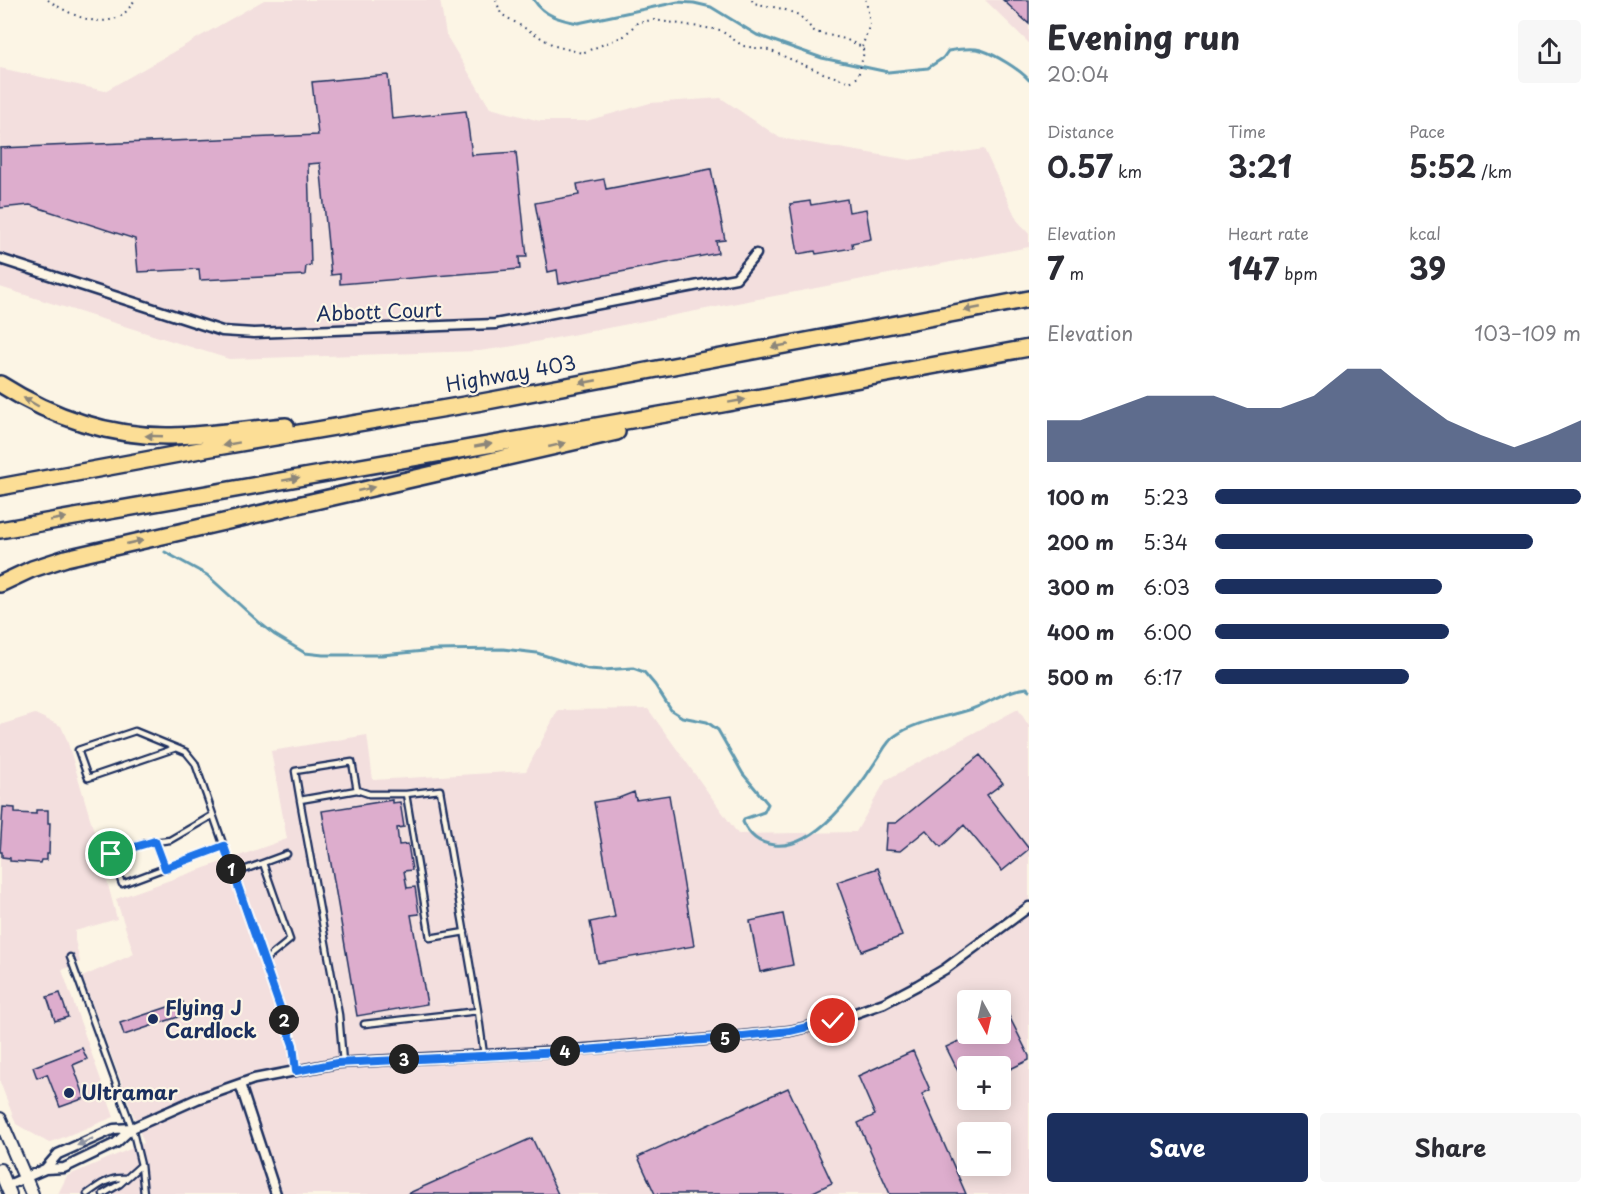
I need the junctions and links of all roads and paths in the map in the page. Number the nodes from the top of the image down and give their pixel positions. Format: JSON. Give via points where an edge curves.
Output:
{"nodes":[{"id":1,"x":48,"y":0,"type":"edge"},
{"id":2,"x":135,"y":0,"type":"edge"},
{"id":3,"x":496,"y":0,"type":"edge"},
{"id":4,"x":752,"y":0,"type":"edge"},
{"id":5,"x":866,"y":0,"type":"edge"},
{"id":6,"x":862,"y":47,"type":"junction"},
{"id":7,"x":756,"y":254,"type":"dead end"},
{"id":8,"x":0,"y":259,"type":"edge"},
{"id":9,"x":1029,"y":299,"type":"edge"},
{"id":10,"x":1029,"y":348,"type":"edge"},
{"id":11,"x":0,"y":384,"type":"edge"},
{"id":12,"x":483,"y":402,"type":"junction"},
{"id":13,"x":706,"y":407,"type":"junction"},
{"id":14,"x":0,"y":487,"type":"edge"},
{"id":15,"x":0,"y":530,"type":"edge"},
{"id":16,"x":0,"y":584,"type":"edge"},
{"id":17,"x":176,"y":748,"type":"junction"},
{"id":18,"x":357,"y":790,"type":"junction"},
{"id":19,"x":406,"y":794,"type":"junction"},
{"id":20,"x":300,"y":800,"type":"junction"},
{"id":21,"x":213,"y":815,"type":"junction"},
{"id":22,"x":155,"y":841,"type":"junction"},
{"id":23,"x":224,"y":846,"type":"junction"},
{"id":24,"x":287,"y":854,"type":"dead end"},
{"id":25,"x":263,"y":863,"type":"junction"},
{"id":26,"x":165,"y":868,"type":"junction"},
{"id":27,"x":233,"y":874,"type":"junction"},
{"id":28,"x":1029,"y":908,"type":"edge"},
{"id":29,"x":465,"y":932,"type":"junction"},
{"id":30,"x":70,"y":957,"type":"dead end"},
{"id":31,"x":264,"y":961,"type":"junction"},
{"id":32,"x":478,"y":1011,"type":"junction"},
{"id":33,"x":364,"y":1024,"type":"dead end"},
{"id":34,"x":484,"y":1055,"type":"junction"},
{"id":35,"x":343,"y":1063,"type":"junction"},
{"id":36,"x":296,"y":1071,"type":"junction"},
{"id":37,"x":240,"y":1084,"type":"junction"},
{"id":38,"x":0,"y":1119,"type":"edge"},
{"id":39,"x":132,"y":1128,"type":"junction"},
{"id":40,"x":141,"y":1165,"type":"junction"},
{"id":41,"x":45,"y":1169,"type":"junction"},
{"id":42,"x":0,"y":1170,"type":"edge"},
{"id":43,"x":26,"y":1177,"type":"junction"},
{"id":44,"x":125,"y":1178,"type":"junction"},
{"id":45,"x":8,"y":1190,"type":"edge"},
{"id":46,"x":32,"y":1194,"type":"edge"},
{"id":47,"x":87,"y":1194,"type":"edge"},
{"id":48,"x":103,"y":1194,"type":"edge"},
{"id":49,"x":144,"y":1194,"type":"edge"},
{"id":50,"x":276,"y":1194,"type":"edge"}],
"edges":[{"from":1,"to":2,"type":"path","via":[[96,21],[121,17]]},
{"from":3,"to":6,"type":"path","via":[[501,14],[555,46],[582,53],[624,36],[638,22],[654,20],[720,30],[743,46],[769,50],[850,82],[858,77]]},
{"from":4,"to":6,"type":"path","via":[[800,15],[815,32]]},
{"from":5,"to":6,"type":"path","via":[[870,24]]},
{"from":7,"to":8,"type":"street","name":"Abbott Court","via":[[736,278],[495,324],[254,333],[222,331]]},
{"from":9,"to":12,"type":"highway","name":"Highway 403","one_way":true},
{"from":13,"to":10,"type":"highway","one_way":true},
{"from":12,"to":11,"type":"highway","one_way":true,"via":[[456,399],[290,426],[172,436],[100,429],[75,422]]},
{"from":12,"to":14,"type":"highway","name":"Highway 403","one_way":true},
{"from":15,"to":13,"type":"highway","one_way":true},
{"from":16,"to":13,"type":"highway","one_way":true,"via":[[32,568],[66,558],[667,420]]},
{"from":17,"to":17,"type":"lane","via":[[135,731],[78,750],[88,778]]},
{"from":17,"to":21,"type":"lane","via":[[186,752],[195,763]]},
{"from":18,"to":19,"type":"lane","via":[[369,794]]},
{"from":18,"to":20,"type":"lane"},
{"from":18,"to":20,"type":"lane","via":[[352,762],[306,769],[295,771]]},
{"from":19,"to":29,"type":"lane","via":[[440,790]]},
{"from":19,"to":29,"type":"lane","via":[[430,938]]},
{"from":20,"to":35,"type":"lane","via":[[339,1015]]},
{"from":21,"to":22,"type":"lane","via":[[170,840]]},
{"from":21,"to":23,"type":"lane"},
{"from":22,"to":26,"type":"lane"},
{"from":22,"to":26,"type":"lane","via":[[111,854],[122,884]]},
{"from":23,"to":26,"type":"lane"},
{"from":23,"to":27,"type":"lane"},
{"from":24,"to":25,"type":"lane"},
{"from":25,"to":27,"type":"lane"},
{"from":25,"to":31,"type":"lane","via":[[290,940]]},
{"from":27,"to":31,"type":"lane"},
{"from":28,"to":34,"type":"street","via":[[918,985],[884,1003],[833,1021],[790,1031],[715,1039]]},
{"from":29,"to":32,"type":"lane"},
{"from":30,"to":39,"type":"lane"},
{"from":31,"to":36,"type":"lane","via":[[293,1045]]},
{"from":32,"to":33,"type":"lane"},
{"from":32,"to":34,"type":"lane"},
{"from":34,"to":35,"type":"street"},
{"from":35,"to":36,"type":"street"},
{"from":36,"to":37,"type":"street"},
{"from":37,"to":39,"type":"street"},
{"from":37,"to":50,"type":"street"},
{"from":38,"to":43,"type":"main road"},
{"from":39,"to":40,"type":"lane"},
{"from":39,"to":41,"type":"street","via":[[116,1143],[64,1168]]},
{"from":39,"to":41,"type":"street","one_way":true,"via":[[114,1129],[58,1154]]},
{"from":40,"to":44,"type":"lane"},
{"from":40,"to":49,"type":"lane"},
{"from":41,"to":43,"type":"street"},
{"from":42,"to":45,"type":"main road"},
{"from":43,"to":45,"type":"street"},
{"from":43,"to":46,"type":"main road"},
{"from":44,"to":47,"type":"lane","via":[[106,1181]]},
{"from":44,"to":48,"type":"lane"}]}
